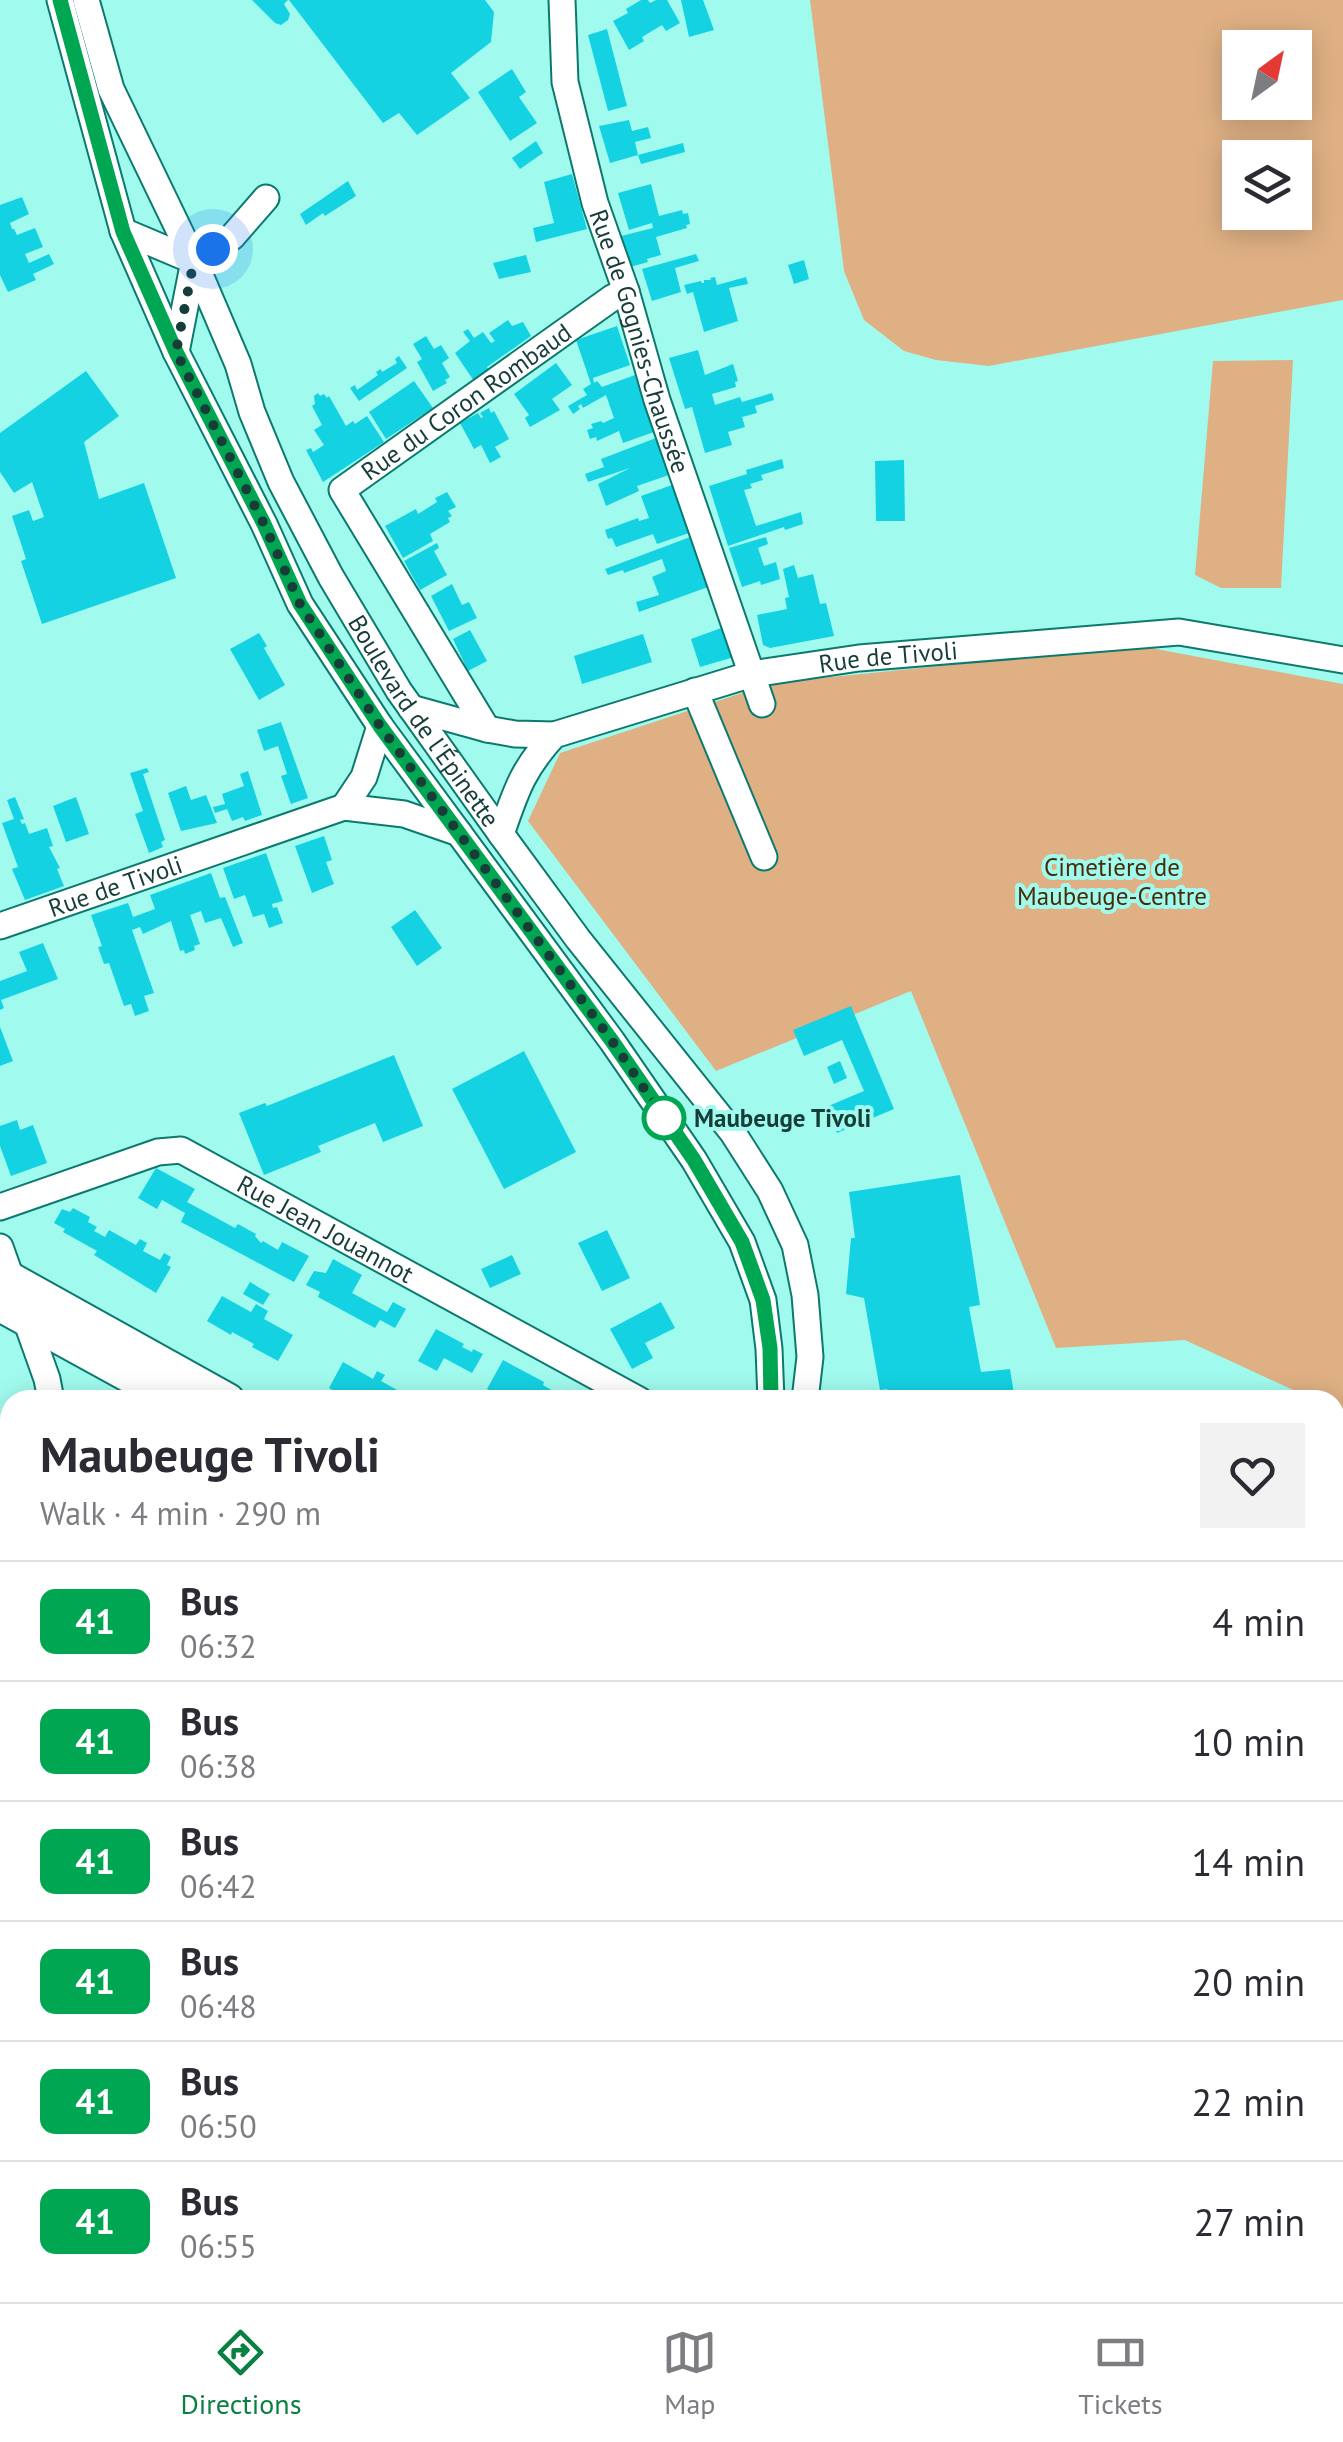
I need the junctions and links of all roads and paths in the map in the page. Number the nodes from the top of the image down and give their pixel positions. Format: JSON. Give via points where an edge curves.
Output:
{"nodes":[{"id":1,"x":60,"y":0,"type":"edge"},
{"id":2,"x":86,"y":0,"type":"edge"},
{"id":3,"x":562,"y":0,"type":"edge"},
{"id":4,"x":266,"y":198,"type":"dead end"},
{"id":5,"x":123,"y":232,"type":"junction"},
{"id":6,"x":194,"y":260,"type":"junction"},
{"id":7,"x":626,"y":292,"type":"junction"},
{"id":8,"x":176,"y":352,"type":"junction"},
{"id":9,"x":1343,"y":660,"type":"edge"},
{"id":10,"x":752,"y":674,"type":"junction"},
{"id":11,"x":695,"y":692,"type":"junction"},
{"id":12,"x":762,"y":704,"type":"dead end"},
{"id":13,"x":410,"y":708,"type":"junction"},
{"id":14,"x":380,"y":726,"type":"junction"},
{"id":15,"x":487,"y":729,"type":"junction"},
{"id":16,"x":554,"y":735,"type":"junction"},
{"id":17,"x":344,"y":806,"type":"junction"},
{"id":18,"x":459,"y":833,"type":"junction"},
{"id":19,"x":501,"y":834,"type":"junction"},
{"id":20,"x":764,"y":857,"type":"dead end"},
{"id":21,"x":0,"y":926,"type":"edge"},
{"id":22,"x":0,"y":1207,"type":"edge"},
{"id":23,"x":0,"y":1246,"type":"edge"},
{"id":24,"x":9,"y":1294,"type":"edge"},
{"id":25,"x":49,"y":1390,"type":"edge"},
{"id":26,"x":158,"y":1390,"type":"edge"},
{"id":27,"x":207,"y":1390,"type":"edge"},
{"id":28,"x":621,"y":1390,"type":"edge"},
{"id":29,"x":771,"y":1390,"type":"edge"},
{"id":30,"x":807,"y":1390,"type":"edge"}],
"edges":[{"from":1,"to":5,"type":"street","name":"Boulevard de l'Épinette"},
{"from":2,"to":6,"type":"street","name":"Boulevard de l'Épinette","via":[[111,89]]},
{"from":3,"to":7,"type":"street","name":"Rue de Gognies-Chaussée","via":[[566,82]]},
{"from":4,"to":6,"type":"street","via":[[232,237]]},
{"from":5,"to":6,"type":"street"},
{"from":5,"to":8,"type":"street","name":"Boulevard de l'Épinette"},
{"from":6,"to":8,"type":"street"},
{"from":6,"to":13,"type":"street","name":"Boulevard de l'Épinette","via":[[281,482]]},
{"from":7,"to":10,"type":"street","name":"Rue de Gognies-Chaussée"},
{"from":7,"to":15,"type":"street","name":"Rue du Coron Rombaud","via":[[342,490]]},
{"from":8,"to":14,"type":"street","name":"Boulevard de l'Épinette","via":[[300,604]]},
{"from":9,"to":10,"type":"street","name":"Rue de Tivoli","via":[[1179,632],[859,658]]},
{"from":10,"to":11,"type":"street","name":"Rue de Tivoli"},
{"from":10,"to":12,"type":"street","name":"Rue de Gognies-Chaussée"},
{"from":11,"to":16,"type":"street","name":"Rue de Tivoli"},
{"from":11,"to":20,"type":"street"},
{"from":13,"to":15,"type":"street"},
{"from":13,"to":19,"type":"street","name":"Boulevard de l'Épinette"},
{"from":14,"to":17,"type":"street","via":[[364,778]]},
{"from":14,"to":18,"type":"street","name":"Boulevard de l'Épinette"},
{"from":15,"to":16,"type":"street"},
{"from":16,"to":19,"type":"street","via":[[522,776]]},
{"from":17,"to":18,"type":"street","name":"Rue de Tivoli","via":[[404,814]]},
{"from":17,"to":21,"type":"street","name":"Rue de Tivoli"},
{"from":18,"to":29,"type":"street","name":"Boulevard de l'Épinette","via":[[612,1041],[742,1242],[763,1300]]},
{"from":19,"to":30,"type":"street","name":"Boulevard de l'Épinette","via":[[770,1191],[795,1246],[805,1295]]},
{"from":22,"to":28,"type":"street","name":"Rue Jean Jouannot","via":[[158,1152],[182,1150]]},
{"from":23,"to":24,"type":"street"},
{"from":24,"to":25,"type":"street"},
{"from":24,"to":26,"type":"main road"},
{"from":24,"to":27,"type":"main road"}]}
